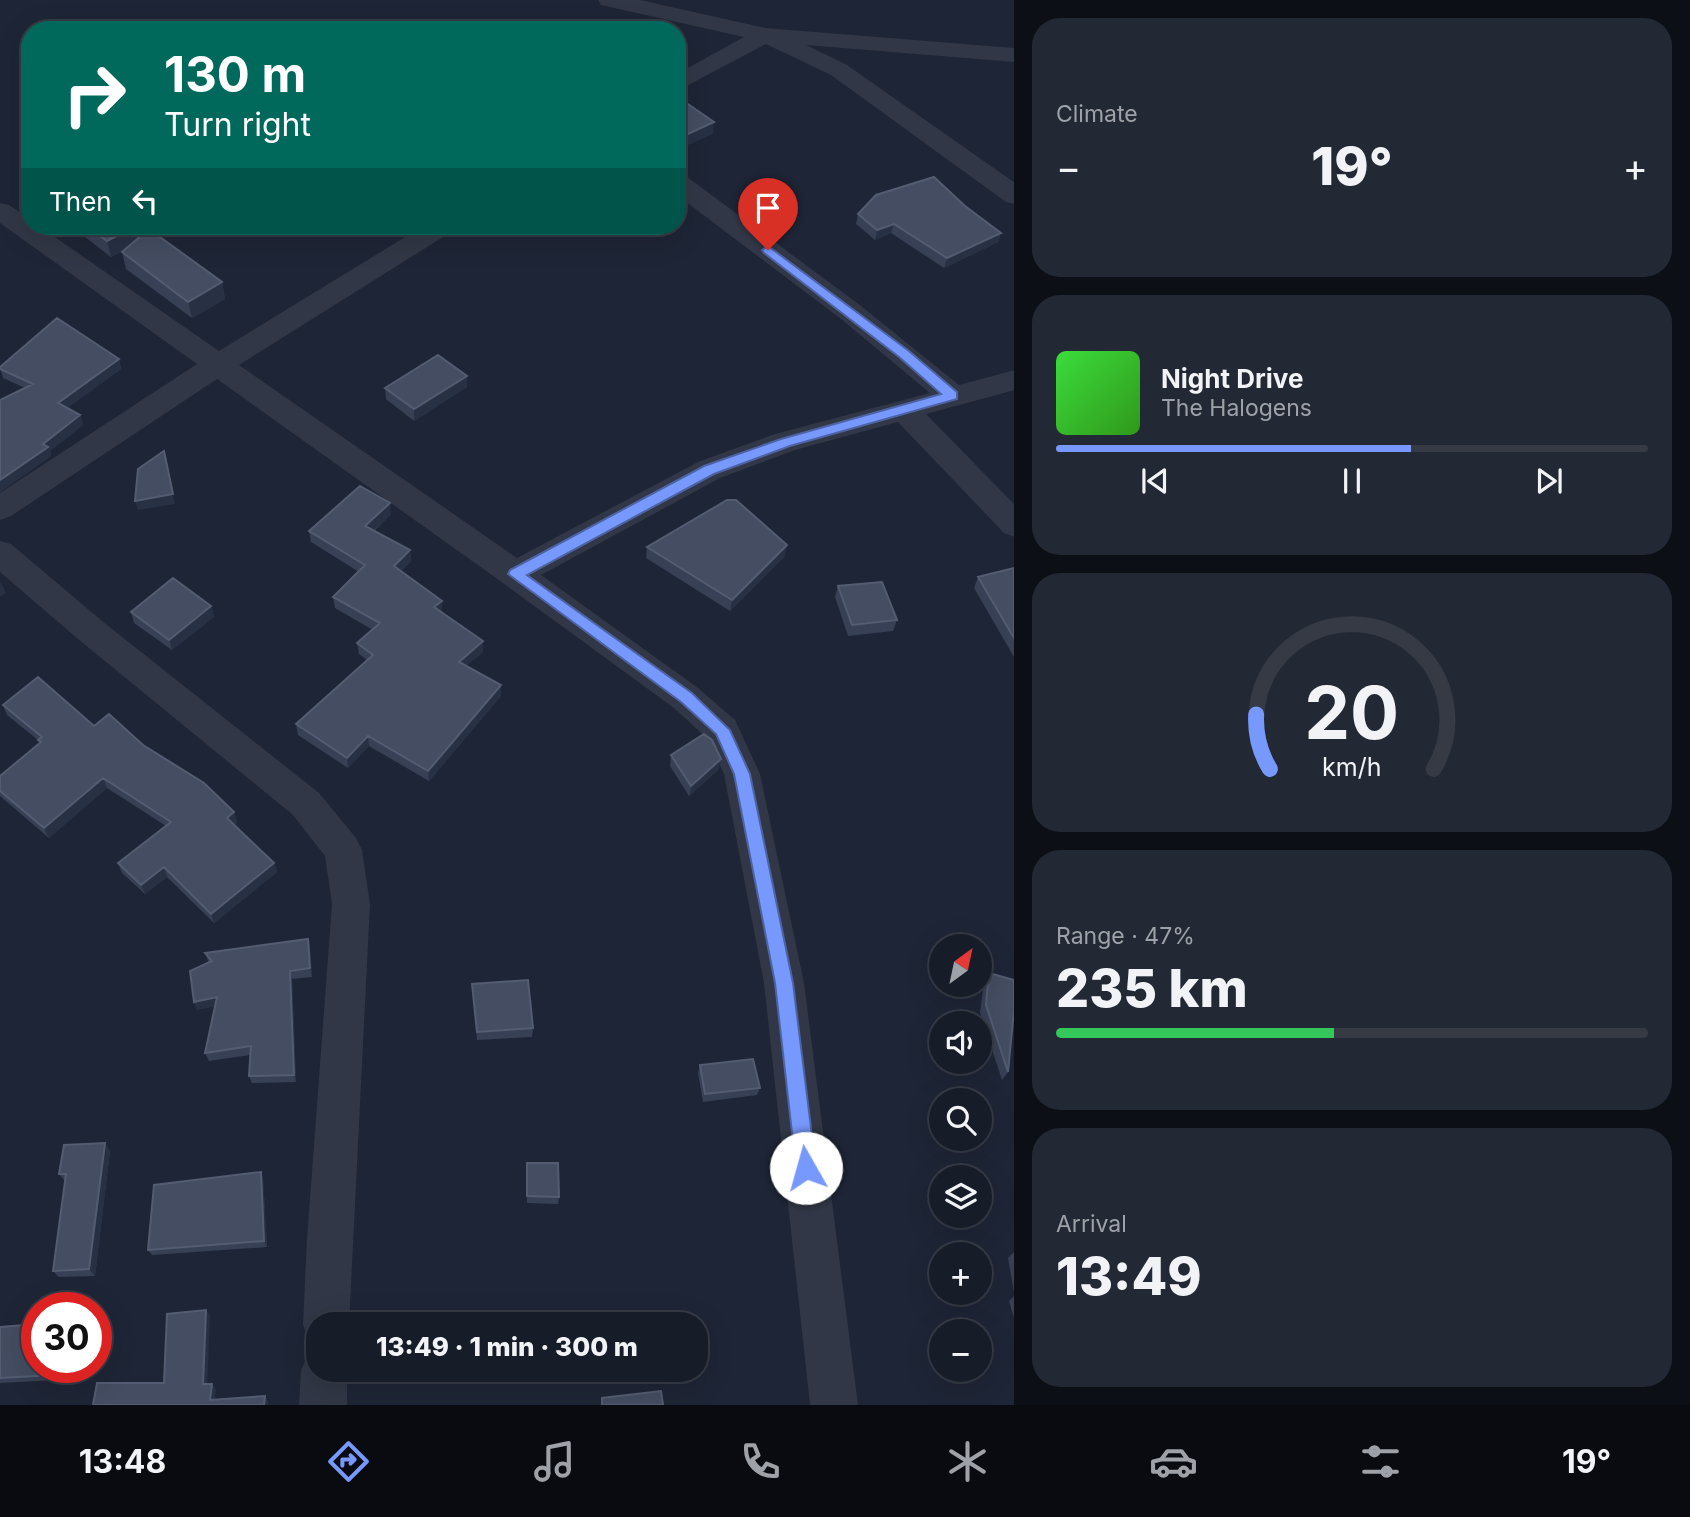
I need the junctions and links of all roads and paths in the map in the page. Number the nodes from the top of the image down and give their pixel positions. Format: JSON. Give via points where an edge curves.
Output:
{"nodes":[{"id":1,"x":609,"y":0,"type":"edge"},
{"id":2,"x":765,"y":35,"type":"junction"},
{"id":3,"x":1014,"y":55,"type":"edge"},
{"id":4,"x":686,"y":79,"type":"edge"},
{"id":5,"x":686,"y":189,"type":"edge"},
{"id":6,"x":1014,"y":197,"type":"edge"},
{"id":7,"x":0,"y":211,"type":"edge"},
{"id":8,"x":21,"y":226,"type":"edge"},
{"id":9,"x":34,"y":235,"type":"edge"},
{"id":10,"x":427,"y":235,"type":"edge"},
{"id":11,"x":217,"y":365,"type":"junction"},
{"id":12,"x":1014,"y":380,"type":"edge"},
{"id":13,"x":952,"y":396,"type":"junction"},
{"id":14,"x":903,"y":409,"type":"junction"},
{"id":15,"x":0,"y":508,"type":"edge"},
{"id":16,"x":1014,"y":524,"type":"edge"},
{"id":17,"x":0,"y":553,"type":"edge"},
{"id":18,"x":515,"y":574,"type":"junction"},
{"id":19,"x":326,"y":1312,"type":"edge"},
{"id":20,"x":324,"y":1382,"type":"edge"},
{"id":21,"x":323,"y":1405,"type":"edge"},
{"id":22,"x":834,"y":1405,"type":"edge"}],
"edges":[{"from":1,"to":2,"type":"street"},
{"from":2,"to":3,"type":"street"},
{"from":2,"to":4,"type":"street"},
{"from":2,"to":6,"type":"street","via":[[839,70]]},
{"from":5,"to":13,"type":"street","via":[[840,303]]},
{"from":7,"to":8,"type":"street"},
{"from":9,"to":11,"type":"street"},
{"from":10,"to":11,"type":"street"},
{"from":11,"to":15,"type":"street"},
{"from":11,"to":18,"type":"street"},
{"from":12,"to":13,"type":"street"},
{"from":13,"to":14,"type":"street"},
{"from":14,"to":16,"type":"street"},
{"from":14,"to":18,"type":"street","via":[[786,442],[709,470]]},
{"from":17,"to":19,"type":"street","via":[[306,804],[343,850],[351,905]]},
{"from":18,"to":22,"type":"street","via":[[686,698],[722,730],[742,774],[784,983]]},
{"from":20,"to":21,"type":"street"}]}
